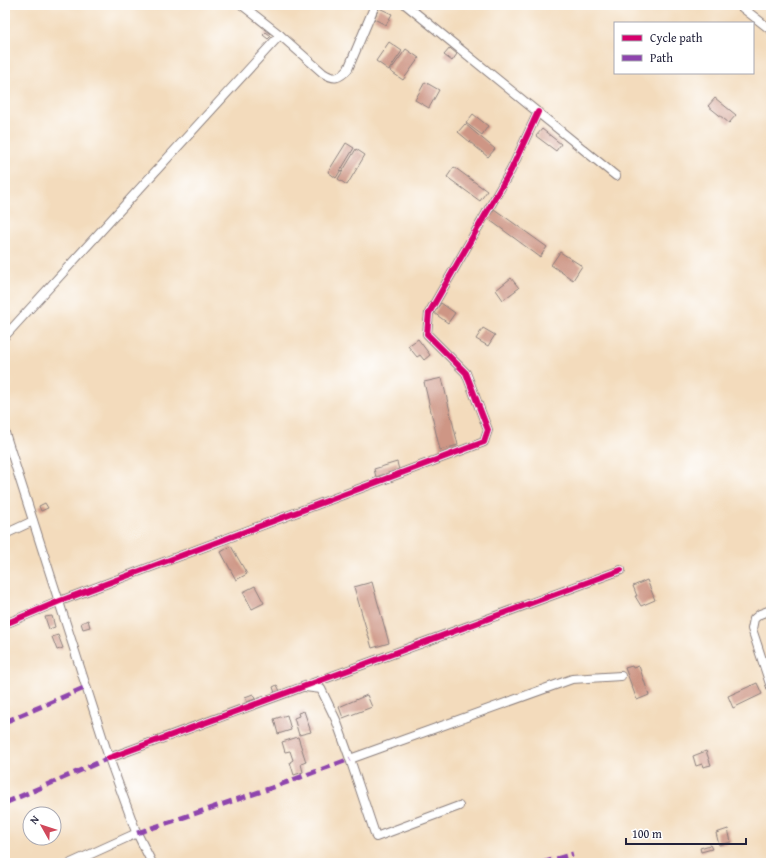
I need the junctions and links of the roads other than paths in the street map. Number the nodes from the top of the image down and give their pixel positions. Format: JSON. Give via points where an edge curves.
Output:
{"nodes":[{"id":1,"x":242,"y":5,"type":"edge"},
{"id":2,"x":374,"y":5,"type":"edge"},
{"id":3,"x":406,"y":5,"type":"edge"},
{"id":4,"x":739,"y":5,"type":"edge"},
{"id":5,"x":771,"y":30,"type":"edge"},
{"id":6,"x":280,"y":35,"type":"junction"},
{"id":7,"x":538,"y":112,"type":"junction"},
{"id":8,"x":616,"y":176,"type":"dead end"},
{"id":9,"x":5,"y":336,"type":"edge"},
{"id":10,"x":5,"y":433,"type":"edge"},
{"id":11,"x":7,"y":444,"type":"edge"},
{"id":12,"x":33,"y":521,"type":"junction"},
{"id":13,"x":5,"y":534,"type":"edge"},
{"id":14,"x":621,"y":570,"type":"dead end"},
{"id":15,"x":60,"y":601,"type":"junction"},
{"id":16,"x":771,"y":610,"type":"edge"},
{"id":17,"x":5,"y":624,"type":"edge"},
{"id":18,"x":621,"y":676,"type":"dead end"},
{"id":19,"x":304,"y":686,"type":"junction"},
{"id":20,"x":771,"y":687,"type":"edge"},
{"id":21,"x":109,"y":758,"type":"junction"},
{"id":22,"x":350,"y":759,"type":"junction"},
{"id":23,"x":459,"y":806,"type":"dead end"},
{"id":24,"x":137,"y":833,"type":"junction"},
{"id":25,"x":71,"y":863,"type":"edge"},
{"id":26,"x":152,"y":863,"type":"edge"}],
"edges":[{"from":1,"to":6,"type":"street"},
{"from":2,"to":6,"type":"street","via":[[348,69],[338,78],[323,73]]},
{"from":3,"to":7,"type":"street"},
{"from":4,"to":5,"type":"street"},
{"from":6,"to":9,"type":"street"},
{"from":7,"to":8,"type":"street"},
{"from":7,"to":15,"type":"street","via":[[511,170],[429,313],[427,334],[466,373],[488,430],[484,442]]},
{"from":10,"to":11,"type":"street"},
{"from":11,"to":12,"type":"street"},
{"from":12,"to":13,"type":"street"},
{"from":12,"to":15,"type":"street"},
{"from":14,"to":19,"type":"street"},
{"from":15,"to":17,"type":"street"},
{"from":15,"to":21,"type":"street"},
{"from":16,"to":20,"type":"street","via":[[754,619],[752,629]]},
{"from":18,"to":22,"type":"street","via":[[572,679]]},
{"from":19,"to":21,"type":"street"},
{"from":19,"to":22,"type":"street","via":[[321,689]]},
{"from":21,"to":24,"type":"street"},
{"from":22,"to":23,"type":"street","via":[[376,837]]},
{"from":24,"to":25,"type":"street"},
{"from":24,"to":26,"type":"street"}]}
